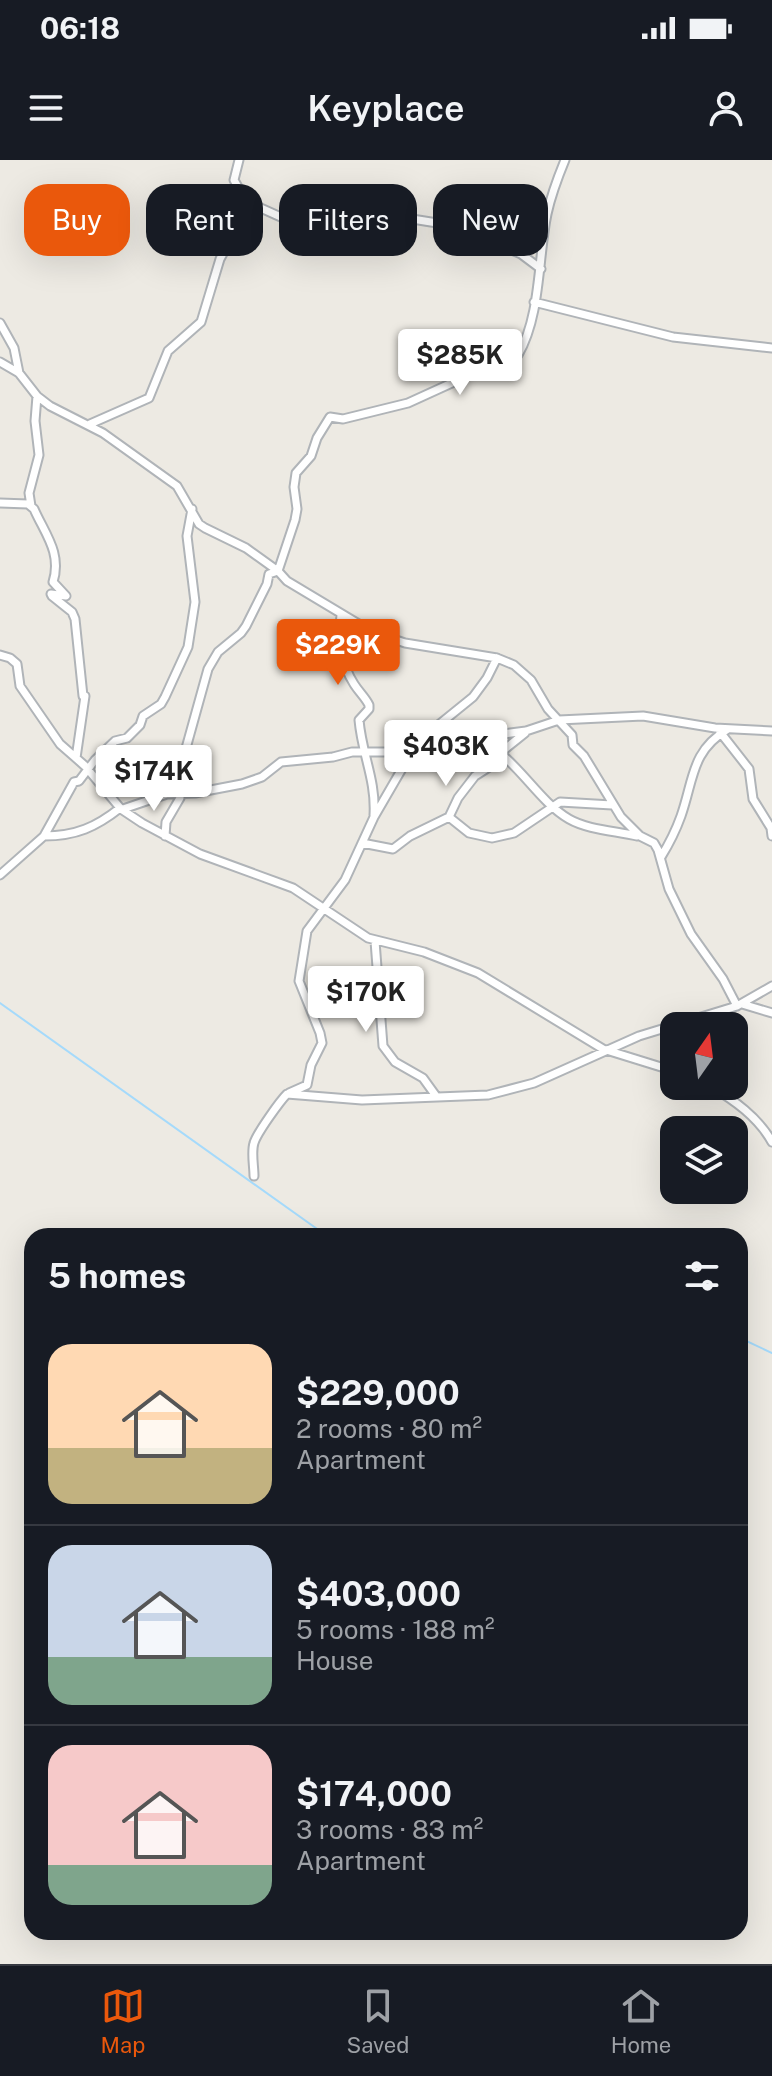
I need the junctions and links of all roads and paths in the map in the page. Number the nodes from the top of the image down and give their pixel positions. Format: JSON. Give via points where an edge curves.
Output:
{"nodes":[{"id":1,"x":239,"y":160,"type":"edge"},
{"id":2,"x":565,"y":160,"type":"edge"},
{"id":3,"x":236,"y":184,"type":"edge"},
{"id":4,"x":263,"y":211,"type":"edge"},
{"id":5,"x":222,"y":256,"type":"edge"},
{"id":6,"x":541,"y":269,"type":"junction"},
{"id":7,"x":534,"y":302,"type":"junction"},
{"id":8,"x":0,"y":323,"type":"edge"},
{"id":9,"x":772,"y":348,"type":"edge"},
{"id":10,"x":0,"y":362,"type":"edge"},
{"id":11,"x":19,"y":373,"type":"junction"},
{"id":12,"x":37,"y":396,"type":"junction"},
{"id":13,"x":90,"y":424,"type":"junction"},
{"id":14,"x":0,"y":503,"type":"edge"},
{"id":15,"x":31,"y":506,"type":"junction"},
{"id":16,"x":192,"y":509,"type":"junction"},
{"id":17,"x":278,"y":571,"type":"junction"},
{"id":18,"x":341,"y":615,"type":"junction"},
{"id":19,"x":0,"y":655,"type":"edge"},
{"id":20,"x":497,"y":658,"type":"junction"},
{"id":21,"x":559,"y":720,"type":"junction"},
{"id":22,"x":722,"y":730,"type":"junction"},
{"id":23,"x":526,"y":731,"type":"junction"},
{"id":24,"x":772,"y":731,"type":"edge"},
{"id":25,"x":364,"y":752,"type":"junction"},
{"id":26,"x":414,"y":752,"type":"junction"},
{"id":27,"x":500,"y":753,"type":"junction"},
{"id":28,"x":76,"y":758,"type":"junction"},
{"id":29,"x":86,"y":768,"type":"junction"},
{"id":30,"x":180,"y":793,"type":"junction"},
{"id":31,"x":612,"y":805,"type":"junction"},
{"id":32,"x":553,"y":806,"type":"junction"},
{"id":33,"x":121,"y":808,"type":"junction"},
{"id":34,"x":374,"y":817,"type":"junction"},
{"id":35,"x":449,"y":817,"type":"junction"},
{"id":36,"x":44,"y":836,"type":"junction"},
{"id":37,"x":165,"y":836,"type":"junction"},
{"id":38,"x":640,"y":836,"type":"junction"},
{"id":39,"x":772,"y":836,"type":"edge"},
{"id":40,"x":362,"y":843,"type":"junction"},
{"id":41,"x":661,"y":857,"type":"junction"},
{"id":42,"x":0,"y":875,"type":"edge"},
{"id":43,"x":322,"y":909,"type":"junction"},
{"id":44,"x":375,"y":941,"type":"junction"},
{"id":45,"x":772,"y":986,"type":"edge"},
{"id":46,"x":739,"y":1005,"type":"junction"},
{"id":47,"x":772,"y":1013,"type":"edge"},
{"id":48,"x":607,"y":1051,"type":"junction"},
{"id":49,"x":660,"y":1067,"type":"edge"},
{"id":50,"x":287,"y":1094,"type":"junction"},
{"id":51,"x":436,"y":1096,"type":"junction"},
{"id":52,"x":733,"y":1100,"type":"edge"},
{"id":53,"x":772,"y":1142,"type":"edge"},
{"id":54,"x":254,"y":1176,"type":"dead end"}],
"edges":[{"from":1,"to":3,"type":"street"},
{"from":2,"to":6,"type":"street","via":[[546,215]]},
{"from":4,"to":6,"type":"street","via":[[294,223],[349,225],[387,215],[456,226],[521,254]]},
{"from":5,"to":13,"type":"street","via":[[201,322],[168,351],[149,398]]},
{"from":6,"to":7,"type":"street"},
{"from":7,"to":9,"type":"street","via":[[673,337]]},
{"from":7,"to":17,"type":"street","via":[[522,349],[513,359],[467,373],[408,403],[343,419],[330,417],[296,473],[295,520]]},
{"from":8,"to":11,"type":"street","via":[[14,348]]},
{"from":10,"to":11,"type":"street"},
{"from":11,"to":12,"type":"street"},
{"from":12,"to":13,"type":"street"},
{"from":12,"to":15,"type":"street","via":[[39,455]]},
{"from":13,"to":16,"type":"street","via":[[177,486]]},
{"from":14,"to":15,"type":"street"},
{"from":15,"to":28,"type":"street","via":[[56,553],[53,582],[66,596],[51,594],[72,612],[77,628],[85,696]]},
{"from":16,"to":17,"type":"street","via":[[199,524]]},
{"from":16,"to":29,"type":"street","via":[[187,536],[195,602],[184,659],[161,704]]},
{"from":17,"to":18,"type":"street"},
{"from":17,"to":30,"type":"street","via":[[269,574],[241,633],[211,663],[183,759]]},
{"from":18,"to":20,"type":"street","via":[[395,641]]},
{"from":18,"to":25,"type":"street","via":[[345,662],[369,705],[359,720]]},
{"from":19,"to":28,"type":"street","via":[[17,664],[26,696]]},
{"from":20,"to":21,"type":"street","via":[[531,680]]},
{"from":20,"to":26,"type":"street","via":[[473,697]]},
{"from":21,"to":22,"type":"street","via":[[643,716]]},
{"from":21,"to":23,"type":"street"},
{"from":21,"to":31,"type":"street"},
{"from":22,"to":24,"type":"street"},
{"from":22,"to":39,"type":"street","via":[[749,769],[753,799]]},
{"from":22,"to":41,"type":"street","via":[[698,758],[681,816]]},
{"from":23,"to":26,"type":"street"},
{"from":23,"to":27,"type":"street"},
{"from":25,"to":26,"type":"street"},
{"from":25,"to":30,"type":"street","via":[[281,762],[242,784]]},
{"from":25,"to":34,"type":"street","via":[[374,784]]},
{"from":26,"to":34,"type":"street"},
{"from":27,"to":32,"type":"street"},
{"from":27,"to":35,"type":"street","via":[[475,776]]},
{"from":28,"to":29,"type":"street"},
{"from":29,"to":33,"type":"street"},
{"from":29,"to":36,"type":"street"},
{"from":30,"to":33,"type":"street"},
{"from":30,"to":37,"type":"street"},
{"from":31,"to":32,"type":"street","via":[[566,801]]},
{"from":31,"to":38,"type":"street"},
{"from":32,"to":35,"type":"street","via":[[514,833],[492,838],[469,833]]},
{"from":32,"to":38,"type":"street","via":[[573,821]]},
{"from":33,"to":36,"type":"street","via":[[87,830]]},
{"from":33,"to":37,"type":"street"},
{"from":34,"to":40,"type":"street"},
{"from":35,"to":40,"type":"street","via":[[393,849]]},
{"from":36,"to":42,"type":"street"},
{"from":37,"to":43,"type":"street","via":[[293,888]]},
{"from":38,"to":41,"type":"street","via":[[654,843]]},
{"from":40,"to":43,"type":"street","via":[[345,880]]},
{"from":41,"to":46,"type":"street","via":[[684,920]]},
{"from":43,"to":44,"type":"street"},
{"from":43,"to":50,"type":"street","via":[[303,940],[299,981],[321,1048],[307,1085]]},
{"from":44,"to":48,"type":"street","via":[[424,952],[478,973]]},
{"from":44,"to":51,"type":"street","via":[[383,1046],[395,1062],[423,1078]]},
{"from":45,"to":46,"type":"street"},
{"from":46,"to":47,"type":"street"},
{"from":46,"to":48,"type":"street"},
{"from":48,"to":49,"type":"street"},
{"from":48,"to":51,"type":"street","via":[[515,1089]]},
{"from":50,"to":51,"type":"street","via":[[362,1100]]},
{"from":50,"to":54,"type":"street","via":[[254,1142]]},
{"from":52,"to":53,"type":"street"}]}
